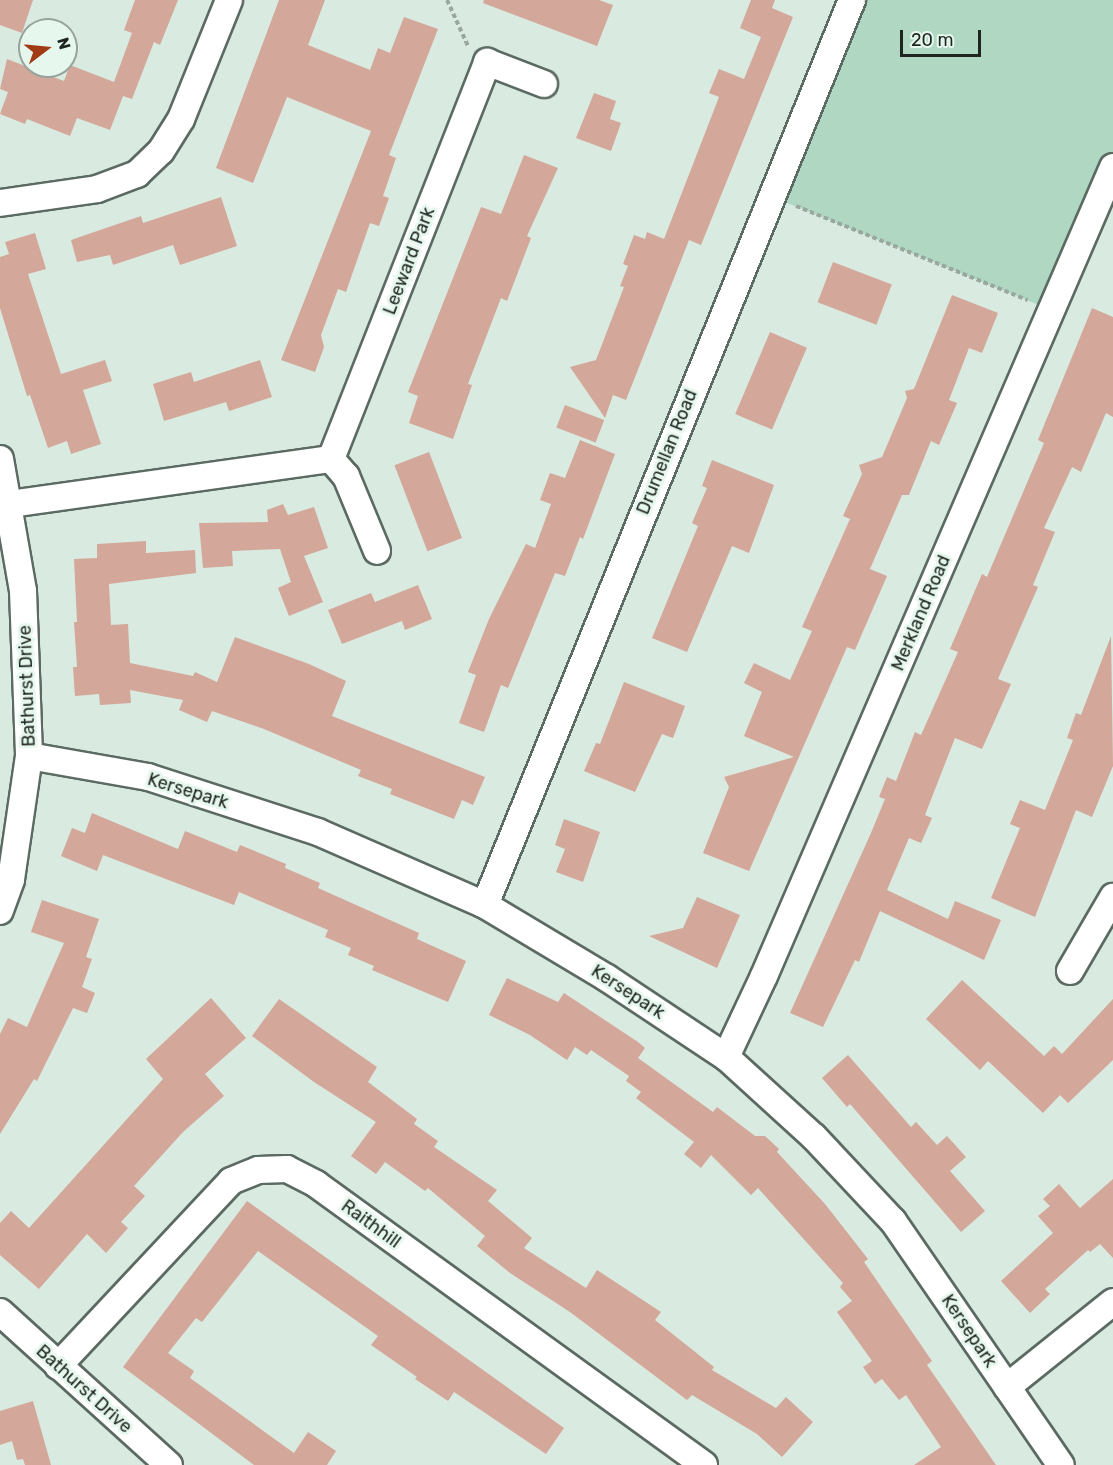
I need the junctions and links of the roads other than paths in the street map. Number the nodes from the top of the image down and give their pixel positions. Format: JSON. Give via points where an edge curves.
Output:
{"nodes":[{"id":1,"x":229,"y":0,"type":"edge"},
{"id":2,"x":852,"y":0,"type":"edge"},
{"id":3,"x":544,"y":84,"type":"dead end"},
{"id":4,"x":1113,"y":167,"type":"edge"},
{"id":5,"x":0,"y":203,"type":"edge"},
{"id":6,"x":0,"y":459,"type":"edge"},
{"id":7,"x":332,"y":459,"type":"junction"},
{"id":8,"x":10,"y":504,"type":"junction"},
{"id":9,"x":377,"y":551,"type":"dead end"},
{"id":10,"x":29,"y":756,"type":"junction"},
{"id":11,"x":1113,"y":897,"type":"edge"},
{"id":12,"x":485,"y":905,"type":"junction"},
{"id":13,"x":0,"y":911,"type":"edge"},
{"id":14,"x":1070,"y":971,"type":"dead end"},
{"id":15,"x":726,"y":1057,"type":"junction"},
{"id":16,"x":1113,"y":1302,"type":"edge"},
{"id":17,"x":0,"y":1312,"type":"edge"},
{"id":18,"x":58,"y":1365,"type":"junction"},
{"id":19,"x":1007,"y":1387,"type":"junction"},
{"id":20,"x":169,"y":1465,"type":"edge"},
{"id":21,"x":704,"y":1465,"type":"edge"},
{"id":22,"x":1061,"y":1465,"type":"edge"}],
"edges":[{"from":1,"to":5,"type":"street","via":[[181,119],[161,151],[136,174],[97,189]]},
{"from":2,"to":12,"type":"street","name":"Drumellan Road"},
{"from":3,"to":7,"type":"street","name":"Leeward Park","via":[[479,59]]},
{"from":4,"to":15,"type":"street","name":"Merkland Road"},
{"from":6,"to":8,"type":"street","name":"Bathurst Drive"},
{"from":7,"to":8,"type":"street"},
{"from":7,"to":9,"type":"street","via":[[346,476]]},
{"from":8,"to":10,"type":"street","name":"Bathurst Drive","via":[[23,591]]},
{"from":10,"to":12,"type":"street","name":"Kersepark","via":[[148,777],[318,832]]},
{"from":10,"to":13,"type":"street","name":"Bathurst Drive","via":[[10,880]]},
{"from":11,"to":14,"type":"street"},
{"from":12,"to":15,"type":"street","name":"Kersepark","via":[[607,978]]},
{"from":15,"to":19,"type":"street","name":"Kersepark","via":[[814,1137],[893,1221]]},
{"from":16,"to":19,"type":"street"},
{"from":17,"to":18,"type":"street","name":"Bathurst Drive"},
{"from":18,"to":20,"type":"street","name":"Bathurst Drive"},
{"from":18,"to":21,"type":"street","name":"Raithhill","via":[[231,1181],[258,1170],[287,1169],[316,1184]]},
{"from":19,"to":22,"type":"street","name":"Kersepark"}]}
